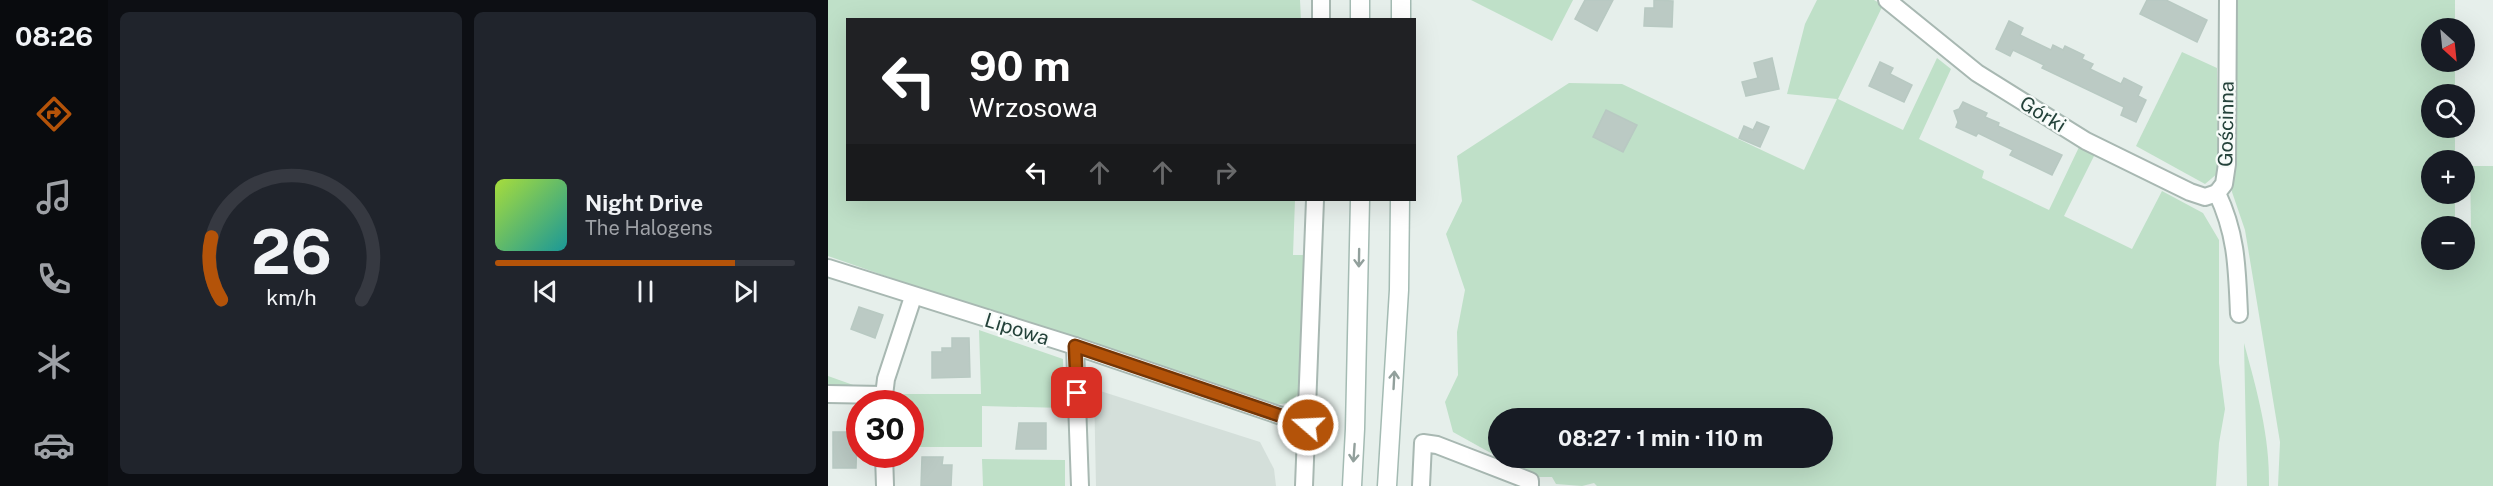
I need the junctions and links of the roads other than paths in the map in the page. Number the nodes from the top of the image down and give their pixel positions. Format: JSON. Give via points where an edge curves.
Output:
{"nodes":[{"id":1,"x":1321,"y":0,"type":"edge"},
{"id":2,"x":1360,"y":0,"type":"edge"},
{"id":3,"x":1401,"y":0,"type":"edge"},
{"id":4,"x":1887,"y":0,"type":"edge"},
{"id":5,"x":2228,"y":0,"type":"edge"},
{"id":6,"x":1321,"y":18,"type":"edge"},
{"id":7,"x":1360,"y":18,"type":"edge"},
{"id":8,"x":1401,"y":18,"type":"edge"},
{"id":9,"x":2217,"y":193,"type":"junction"},
{"id":10,"x":1315,"y":201,"type":"edge"},
{"id":11,"x":1360,"y":201,"type":"edge"},
{"id":12,"x":1400,"y":201,"type":"edge"},
{"id":13,"x":828,"y":268,"type":"edge"},
{"id":14,"x":913,"y":297,"type":"junction"},
{"id":15,"x":2239,"y":314,"type":"dead end"},
{"id":16,"x":1075,"y":346,"type":"junction"},
{"id":17,"x":886,"y":390,"type":"edge"},
{"id":18,"x":828,"y":394,"type":"edge"},
{"id":19,"x":846,"y":396,"type":"edge"},
{"id":20,"x":1308,"y":425,"type":"junction"},
{"id":21,"x":884,"y":468,"type":"edge"},
{"id":22,"x":1530,"y":483,"type":"edge"},
{"id":23,"x":885,"y":486,"type":"edge"},
{"id":24,"x":1080,"y":486,"type":"edge"},
{"id":25,"x":1304,"y":486,"type":"edge"},
{"id":26,"x":1352,"y":486,"type":"edge"},
{"id":27,"x":1387,"y":486,"type":"edge"},
{"id":28,"x":1421,"y":486,"type":"edge"}],
"edges":[{"from":1,"to":6,"type":"street"},
{"from":2,"to":7,"type":"main road"},
{"from":3,"to":8,"type":"main road"},
{"from":4,"to":9,"type":"street","name":"Górki","via":[[1977,73],[2086,141],[2190,192],[2205,197]]},
{"from":5,"to":9,"type":"street","name":"Gościnna","via":[[2227,164],[2224,184]]},
{"from":9,"to":15,"type":"street","name":"Gościnna","via":[[2235,240]]},
{"from":10,"to":20,"type":"street"},
{"from":11,"to":26,"type":"main road","one_way":true},
{"from":27,"to":12,"type":"main road","one_way":true,"via":[[1399,290]]},
{"from":13,"to":14,"type":"street","name":"Lipowa"},
{"from":14,"to":16,"type":"street","name":"Lipowa"},
{"from":14,"to":17,"type":"street"},
{"from":16,"to":20,"type":"street","name":"Lipowa"},
{"from":16,"to":24,"type":"street"},
{"from":18,"to":19,"type":"street"},
{"from":20,"to":25,"type":"street"},
{"from":21,"to":23,"type":"street"},
{"from":22,"to":28,"type":"street","via":[[1437,445],[1423,443]]}]}
